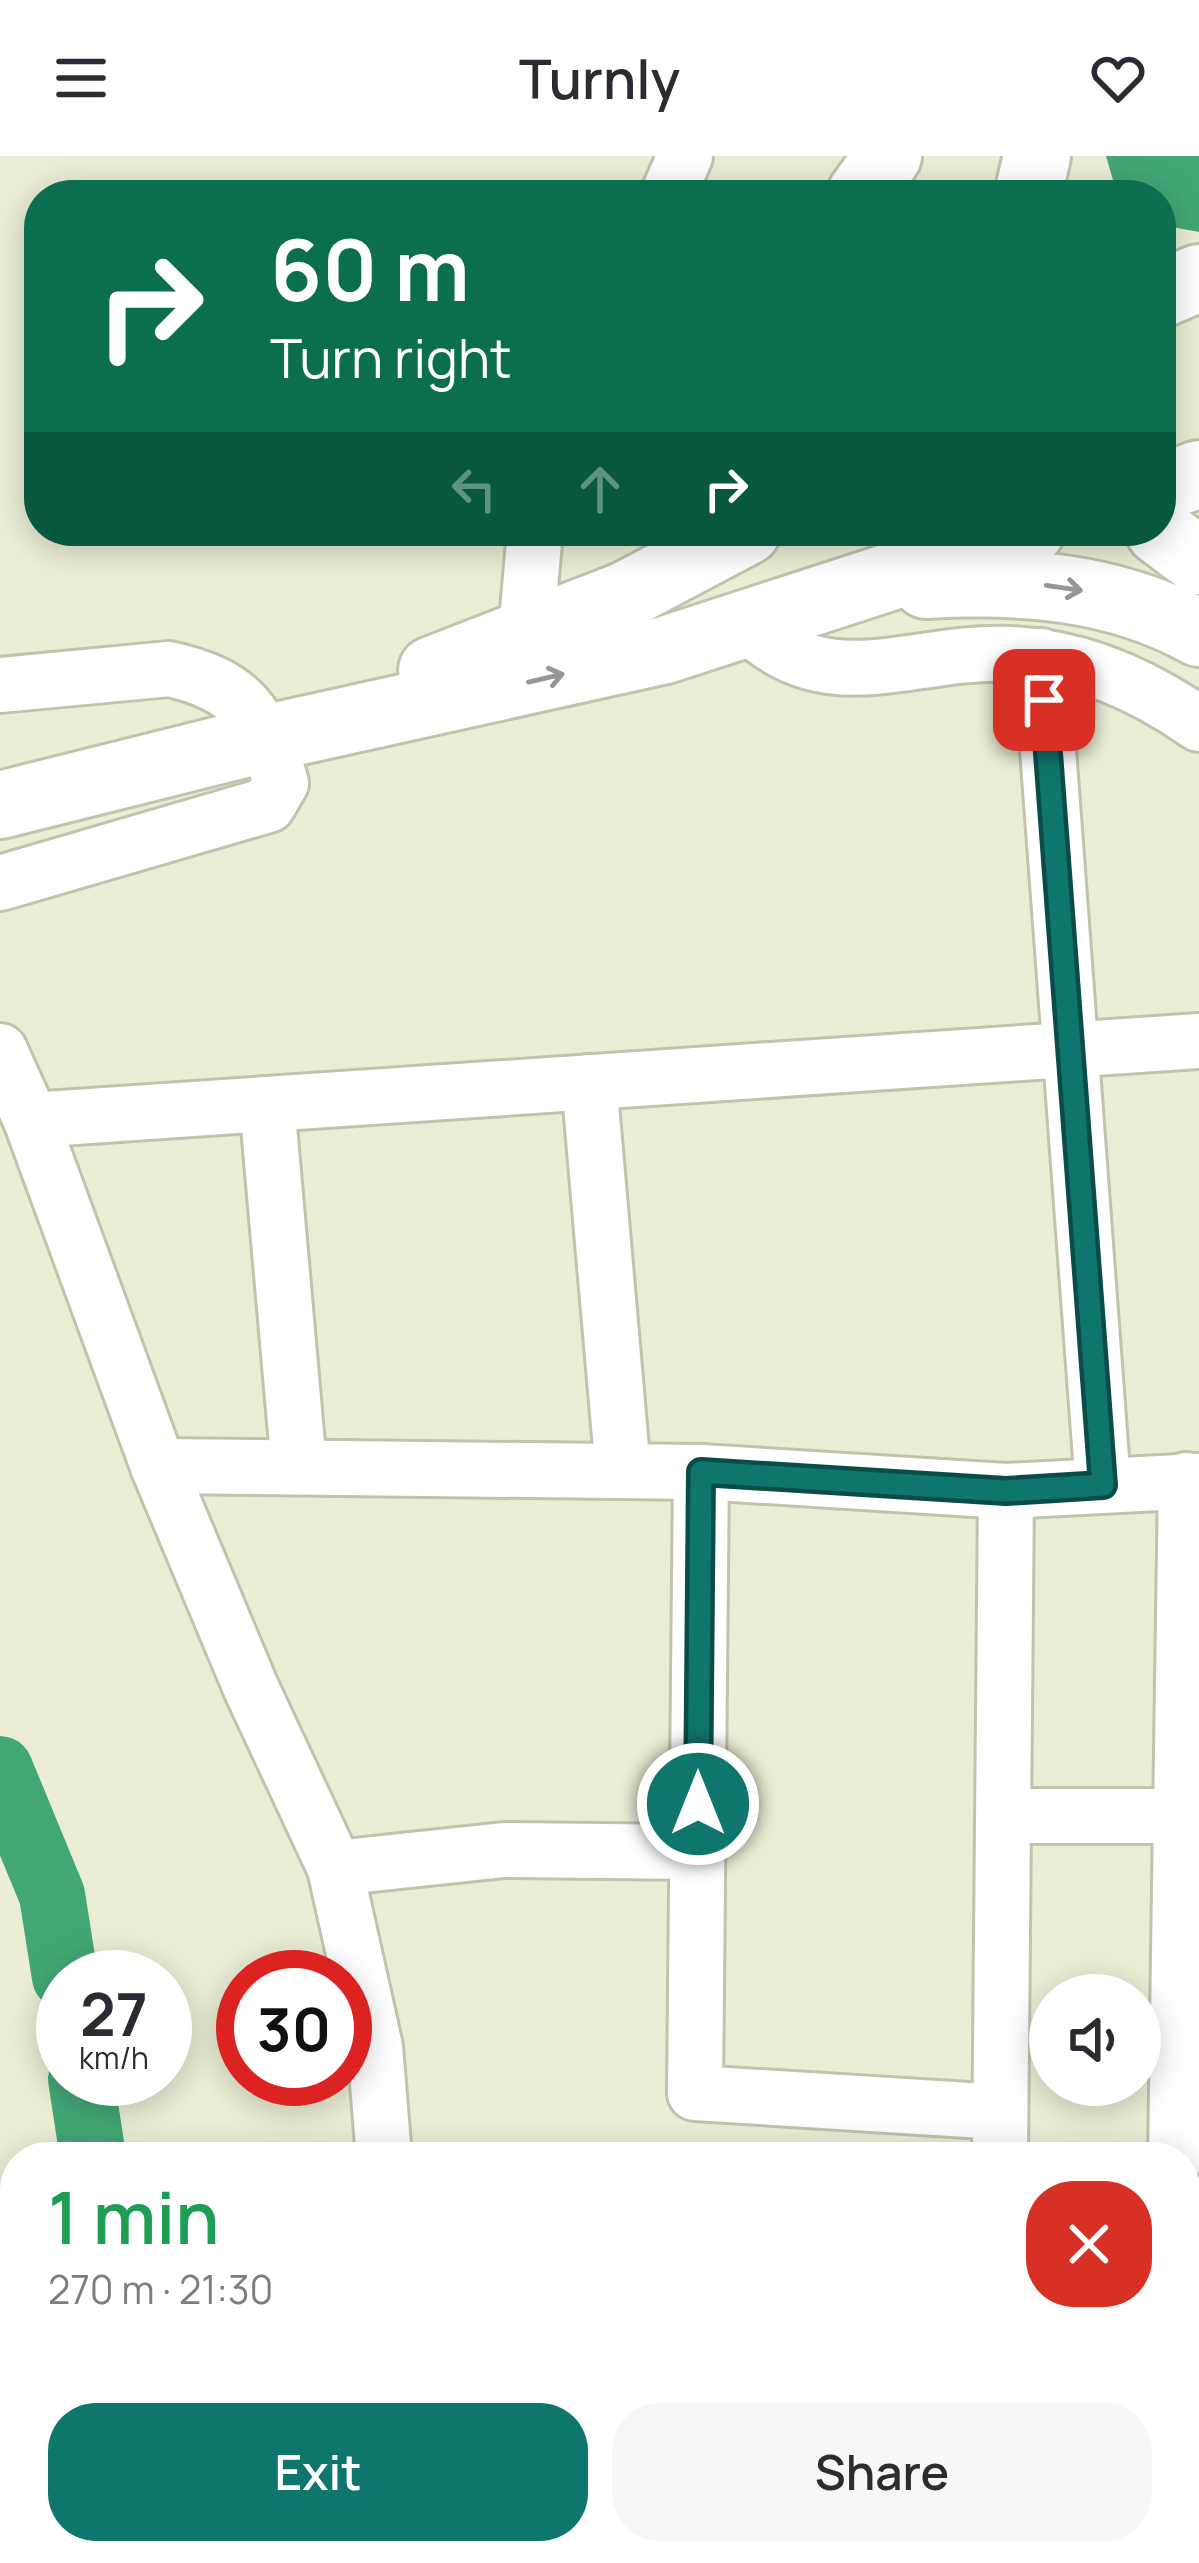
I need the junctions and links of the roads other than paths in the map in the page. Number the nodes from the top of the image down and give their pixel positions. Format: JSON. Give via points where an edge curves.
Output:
{"nodes":[{"id":1,"x":1181,"y":489,"type":"edge"},
{"id":2,"x":534,"y":546,"type":"edge"},
{"id":3,"x":632,"y":546,"type":"edge"},
{"id":4,"x":719,"y":546,"type":"edge"},
{"id":5,"x":985,"y":546,"type":"edge"},
{"id":6,"x":1199,"y":561,"type":"edge"},
{"id":7,"x":822,"y":599,"type":"junction"},
{"id":8,"x":746,"y":624,"type":"junction"},
{"id":9,"x":526,"y":633,"type":"junction"},
{"id":10,"x":1199,"y":633,"type":"edge"},
{"id":11,"x":1041,"y":656,"type":"junction"},
{"id":12,"x":0,"y":685,"type":"edge"},
{"id":13,"x":1199,"y":724,"type":"edge"},
{"id":14,"x":268,"y":738,"type":"junction"},
{"id":15,"x":0,"y":805,"type":"edge"},
{"id":16,"x":0,"y":883,"type":"edge"},
{"id":17,"x":1199,"y":1041,"type":"edge"},
{"id":18,"x":1068,"y":1049,"type":"junction"},
{"id":19,"x":0,"y":1051,"type":"edge"},
{"id":20,"x":589,"y":1082,"type":"junction"},
{"id":21,"x":267,"y":1104,"type":"junction"},
{"id":22,"x":31,"y":1120,"type":"junction"},
{"id":23,"x":158,"y":1466,"type":"junction"},
{"id":24,"x":299,"y":1468,"type":"junction"},
{"id":25,"x":623,"y":1471,"type":"junction"},
{"id":26,"x":701,"y":1472,"type":"junction"},
{"id":27,"x":1192,"y":1480,"type":"edge"},
{"id":28,"x":1103,"y":1485,"type":"junction"},
{"id":29,"x":1006,"y":1491,"type":"junction"},
{"id":30,"x":1004,"y":1816,"type":"junction"},
{"id":31,"x":1190,"y":1816,"type":"edge"},
{"id":32,"x":698,"y":1852,"type":"junction"},
{"id":33,"x":335,"y":1868,"type":"junction"},
{"id":34,"x":985,"y":2134,"type":"edge"},
{"id":35,"x":383,"y":2142,"type":"edge"},
{"id":36,"x":1177,"y":2142,"type":"edge"}],
"edges":[{"from":1,"to":6,"type":"main road"},
{"from":2,"to":9,"type":"street"},
{"from":3,"to":9,"type":"main road"},
{"from":4,"to":9,"type":"main road","via":[[626,595]]},
{"from":5,"to":7,"type":"main road"},
{"from":7,"to":8,"type":"main road"},
{"from":7,"to":10,"type":"main road","one_way":true,"via":[[895,587],[1052,586],[1140,605]]},
{"from":8,"to":11,"type":"street","via":[[780,652],[842,670],[974,654]]},
{"from":14,"to":8,"type":"main road","one_way":true},
{"from":9,"to":14,"type":"main road"},
{"from":11,"to":13,"type":"street","via":[[1137,685]]},
{"from":11,"to":18,"type":"street"},
{"from":12,"to":14,"type":"street","via":[[182,672],[238,697]]},
{"from":14,"to":15,"type":"main road"},
{"from":14,"to":16,"type":"street","via":[[281,783],[268,805]]},
{"from":17,"to":18,"type":"street"},
{"from":18,"to":20,"type":"street"},
{"from":18,"to":28,"type":"street"},
{"from":19,"to":22,"type":"street"},
{"from":20,"to":21,"type":"street"},
{"from":20,"to":25,"type":"street"},
{"from":21,"to":22,"type":"street"},
{"from":21,"to":24,"type":"street"},
{"from":22,"to":23,"type":"street"},
{"from":23,"to":24,"type":"street"},
{"from":23,"to":33,"type":"street"},
{"from":24,"to":25,"type":"street"},
{"from":25,"to":26,"type":"street"},
{"from":26,"to":29,"type":"street"},
{"from":26,"to":32,"type":"street"},
{"from":27,"to":28,"type":"street"},
{"from":27,"to":31,"type":"street"},
{"from":28,"to":29,"type":"street"},
{"from":29,"to":30,"type":"street"},
{"from":30,"to":31,"type":"street"},
{"from":30,"to":34,"type":"street"},
{"from":31,"to":36,"type":"street"},
{"from":32,"to":33,"type":"street","via":[[505,1850]]},
{"from":32,"to":34,"type":"street","via":[[695,2093]]},
{"from":33,"to":35,"type":"street","via":[[375,2048]]}]}
